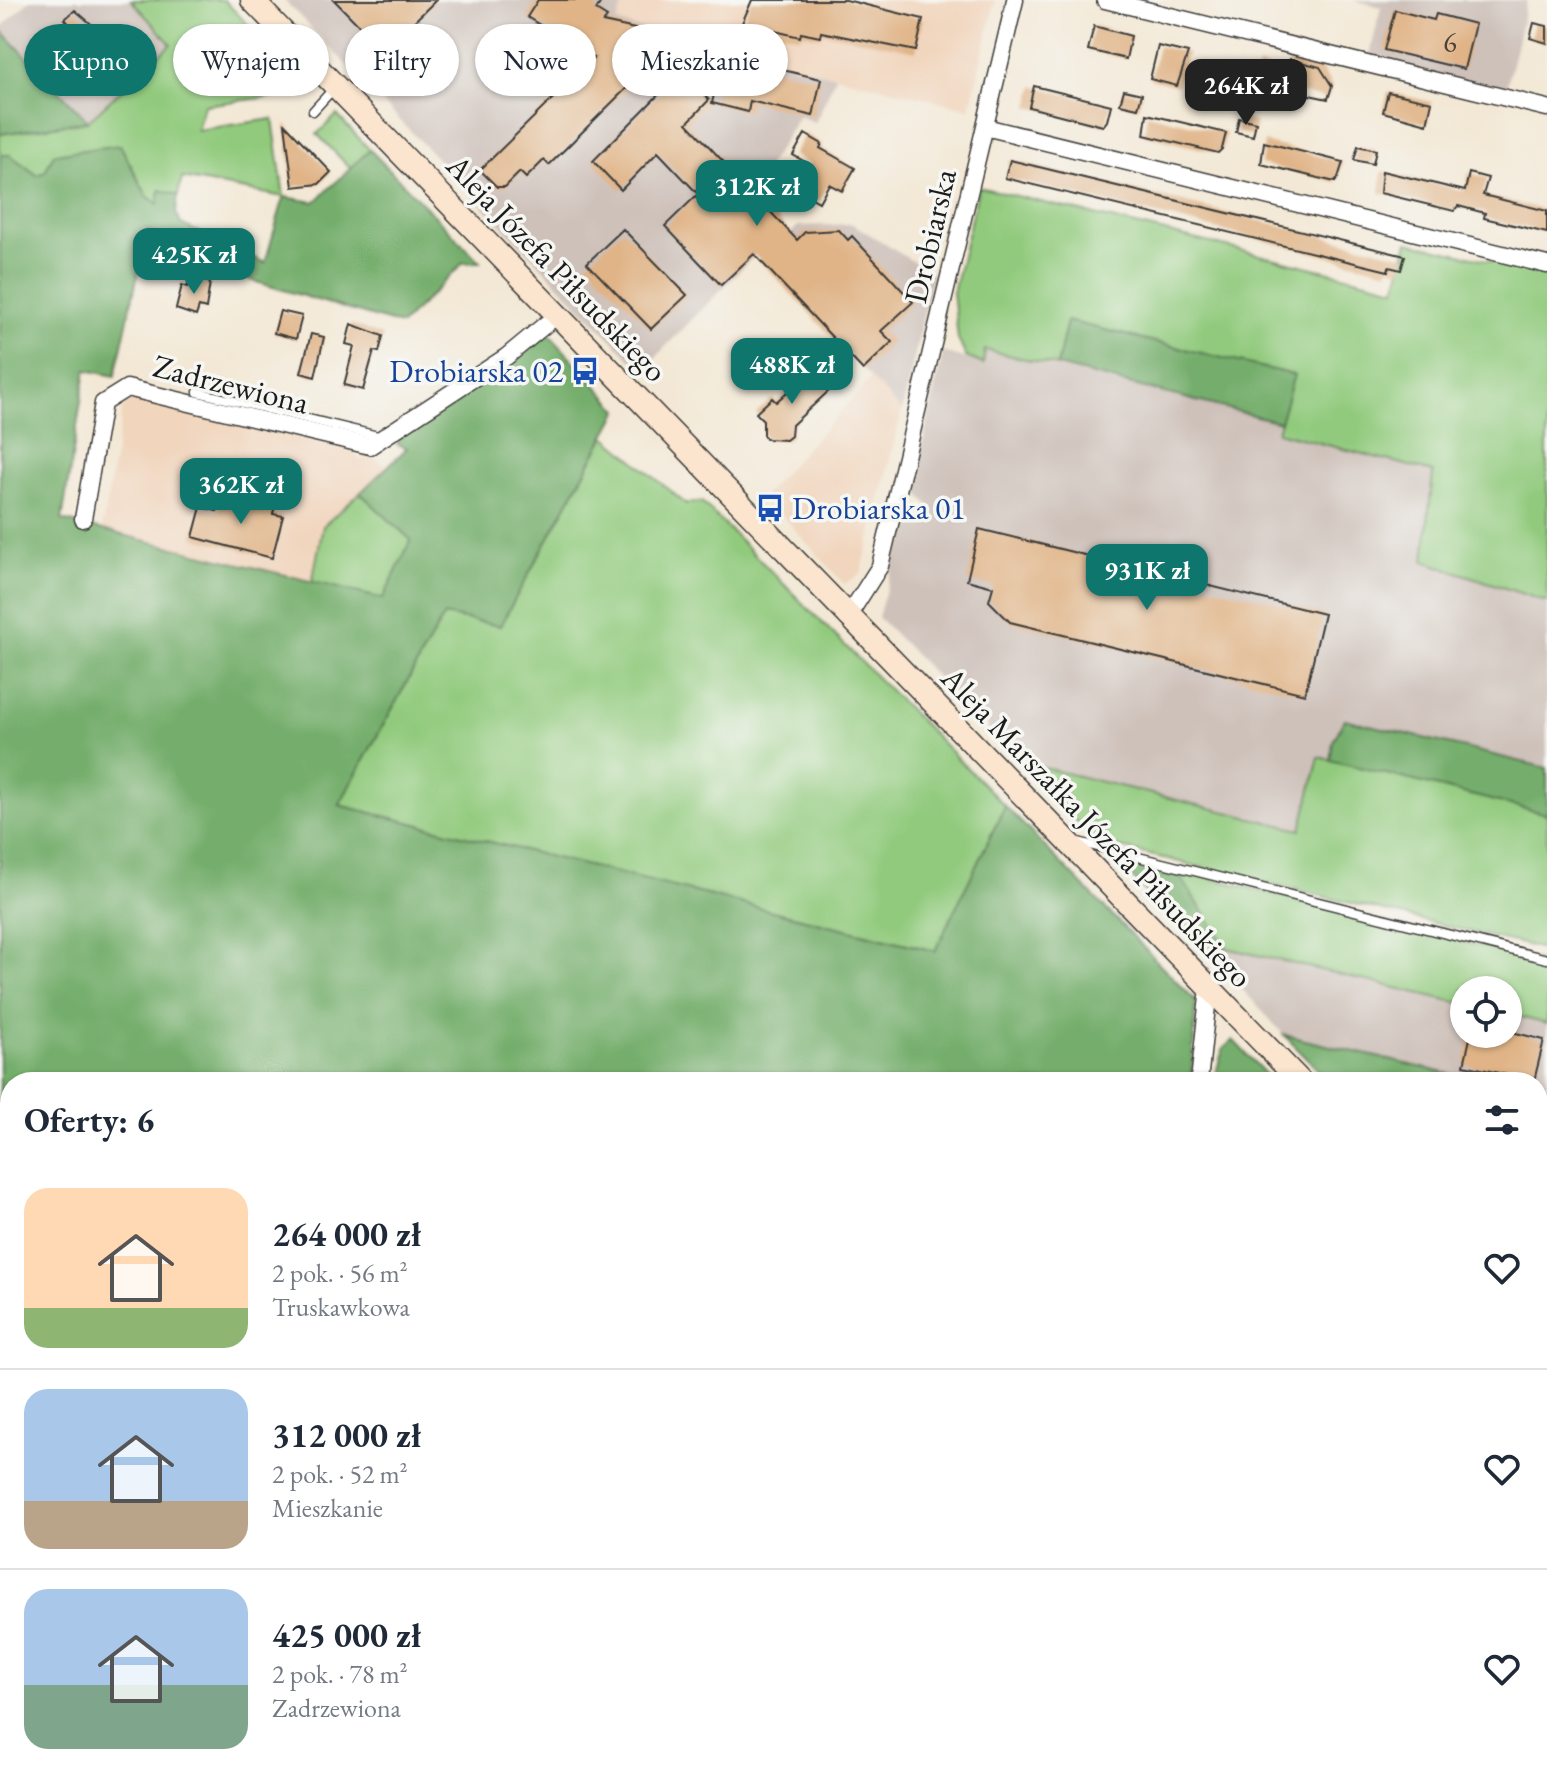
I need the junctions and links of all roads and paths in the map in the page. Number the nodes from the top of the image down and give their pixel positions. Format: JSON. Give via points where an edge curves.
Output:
{"nodes":[{"id":1,"x":252,"y":0,"type":"edge"},
{"id":2,"x":1015,"y":0,"type":"edge"},
{"id":3,"x":1105,"y":0,"type":"edge"},
{"id":4,"x":335,"y":86,"type":"junction"},
{"id":5,"x":1547,"y":108,"type":"edge"},
{"id":6,"x":313,"y":111,"type":"dead end"},
{"id":7,"x":985,"y":127,"type":"junction"},
{"id":8,"x":1547,"y":265,"type":"edge"},
{"id":9,"x":557,"y":315,"type":"junction"},
{"id":10,"x":198,"y":392,"type":"dead end"},
{"id":11,"x":387,"y":438,"type":"junction"},
{"id":12,"x":83,"y":519,"type":"dead end"},
{"id":13,"x":847,"y":618,"type":"junction"},
{"id":14,"x":1065,"y":839,"type":"junction"},
{"id":15,"x":1547,"y":959,"type":"edge"},
{"id":16,"x":1209,"y":987,"type":"junction"},
{"id":17,"x":1200,"y":1072,"type":"edge"},
{"id":18,"x":1291,"y":1072,"type":"edge"}],
"edges":[{"from":1,"to":4,"type":"main road","name":"Aleja Józefa Piłsudskiego"},
{"from":2,"to":7,"type":"street","name":"Drobiarska"},
{"from":3,"to":5,"type":"street"},
{"from":4,"to":6,"type":"lane"},
{"from":4,"to":9,"type":"main road","name":"Aleja Józefa Piłsudskiego"},
{"from":7,"to":8,"type":"street"},
{"from":7,"to":13,"type":"street","name":"Drobiarska","via":[[880,566]]},
{"from":9,"to":11,"type":"street","via":[[506,357]]},
{"from":9,"to":13,"type":"main road","name":"Aleja Józefa Piłsudskiego"},
{"from":10,"to":11,"type":"lane"},
{"from":11,"to":12,"type":"street","name":"Zadrzewiona","via":[[370,446],[127,388],[103,403]]},
{"from":13,"to":14,"type":"main road","name":"Aleja Marszałka Józefa Piłsudskiego"},
{"from":14,"to":15,"type":"lane"},
{"from":14,"to":16,"type":"main road","name":"Aleja Marszałka Józefa Piłsudskiego"},
{"from":16,"to":17,"type":"street"},
{"from":16,"to":18,"type":"main road","name":"Aleja Marszałka Józefa Piłsudskiego"}]}
